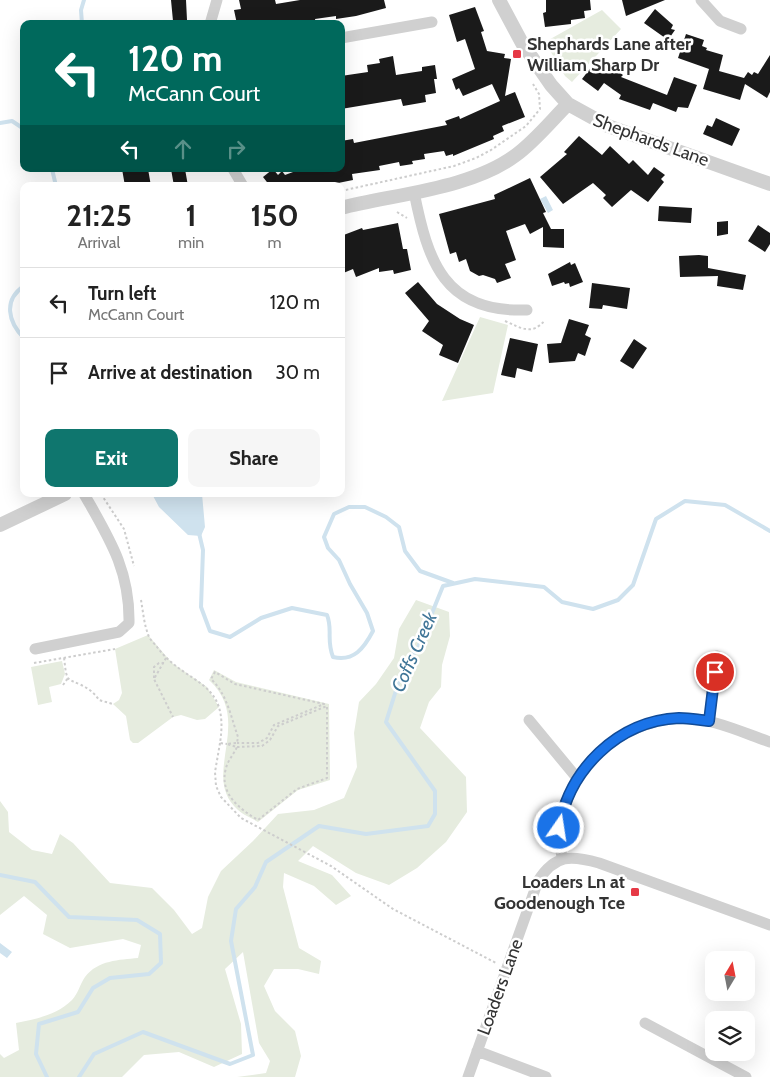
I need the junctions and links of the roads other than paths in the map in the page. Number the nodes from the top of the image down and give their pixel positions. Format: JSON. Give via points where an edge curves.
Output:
{"nodes":[{"id":1,"x":217,"y":0,"type":"edge"},
{"id":2,"x":499,"y":0,"type":"edge"},
{"id":3,"x":701,"y":0,"type":"edge"},
{"id":4,"x":211,"y":20,"type":"edge"},
{"id":5,"x":432,"y":22,"type":"dead end"},
{"id":6,"x":741,"y":29,"type":"dead end"},
{"id":7,"x":345,"y":37,"type":"edge"},
{"id":8,"x":568,"y":104,"type":"junction"},
{"id":9,"x":770,"y":184,"type":"edge"},
{"id":10,"x":414,"y":192,"type":"junction"},
{"id":11,"x":345,"y":207,"type":"edge"},
{"id":12,"x":527,"y":310,"type":"dead end"},
{"id":13,"x":58,"y":497,"type":"edge"},
{"id":14,"x":86,"y":497,"type":"edge"},
{"id":15,"x":0,"y":524,"type":"edge"},
{"id":16,"x":35,"y":649,"type":"dead end"},
{"id":17,"x":717,"y":656,"type":"dead end"},
{"id":18,"x":528,"y":720,"type":"dead end"},
{"id":19,"x":709,"y":721,"type":"junction"},
{"id":20,"x":770,"y":742,"type":"edge"},
{"id":21,"x":577,"y":778,"type":"junction"},
{"id":22,"x":562,"y":858,"type":"junction"},
{"id":23,"x":770,"y":925,"type":"edge"},
{"id":24,"x":645,"y":1023,"type":"dead end"},
{"id":25,"x":477,"y":1051,"type":"junction"},
{"id":26,"x":468,"y":1077,"type":"edge"},
{"id":27,"x":546,"y":1077,"type":"edge"},
{"id":28,"x":746,"y":1077,"type":"edge"}],
"edges":[{"from":1,"to":4,"type":"street"},
{"from":2,"to":8,"type":"street","name":"Shephards Lane","via":[[522,43],[551,86]]},
{"from":3,"to":6,"type":"street","via":[[720,21]]},
{"from":5,"to":7,"type":"street"},
{"from":8,"to":9,"type":"street","name":"Shephards Lane","via":[[608,126]]},
{"from":8,"to":10,"type":"street","via":[[516,155],[456,183]]},
{"from":10,"to":11,"type":"street"},
{"from":10,"to":12,"type":"street","via":[[432,261],[446,280],[460,294],[481,305],[506,311]]},
{"from":13,"to":15,"type":"street"},
{"from":14,"to":16,"type":"street","via":[[116,550],[130,599],[130,623],[120,632]]},
{"from":17,"to":19,"type":"street"},
{"from":18,"to":21,"type":"street"},
{"from":19,"to":20,"type":"street"},
{"from":19,"to":21,"type":"street","via":[[679,718],[634,730],[592,758]]},
{"from":21,"to":22,"type":"street","via":[[559,828]]},
{"from":22,"to":23,"type":"street","via":[[599,863]]},
{"from":22,"to":25,"type":"street","name":"Loaders Lane","via":[[549,866],[538,880]]},
{"from":24,"to":28,"type":"street"},
{"from":25,"to":26,"type":"street","name":"Loaders Lane"},
{"from":25,"to":27,"type":"street"}]}
